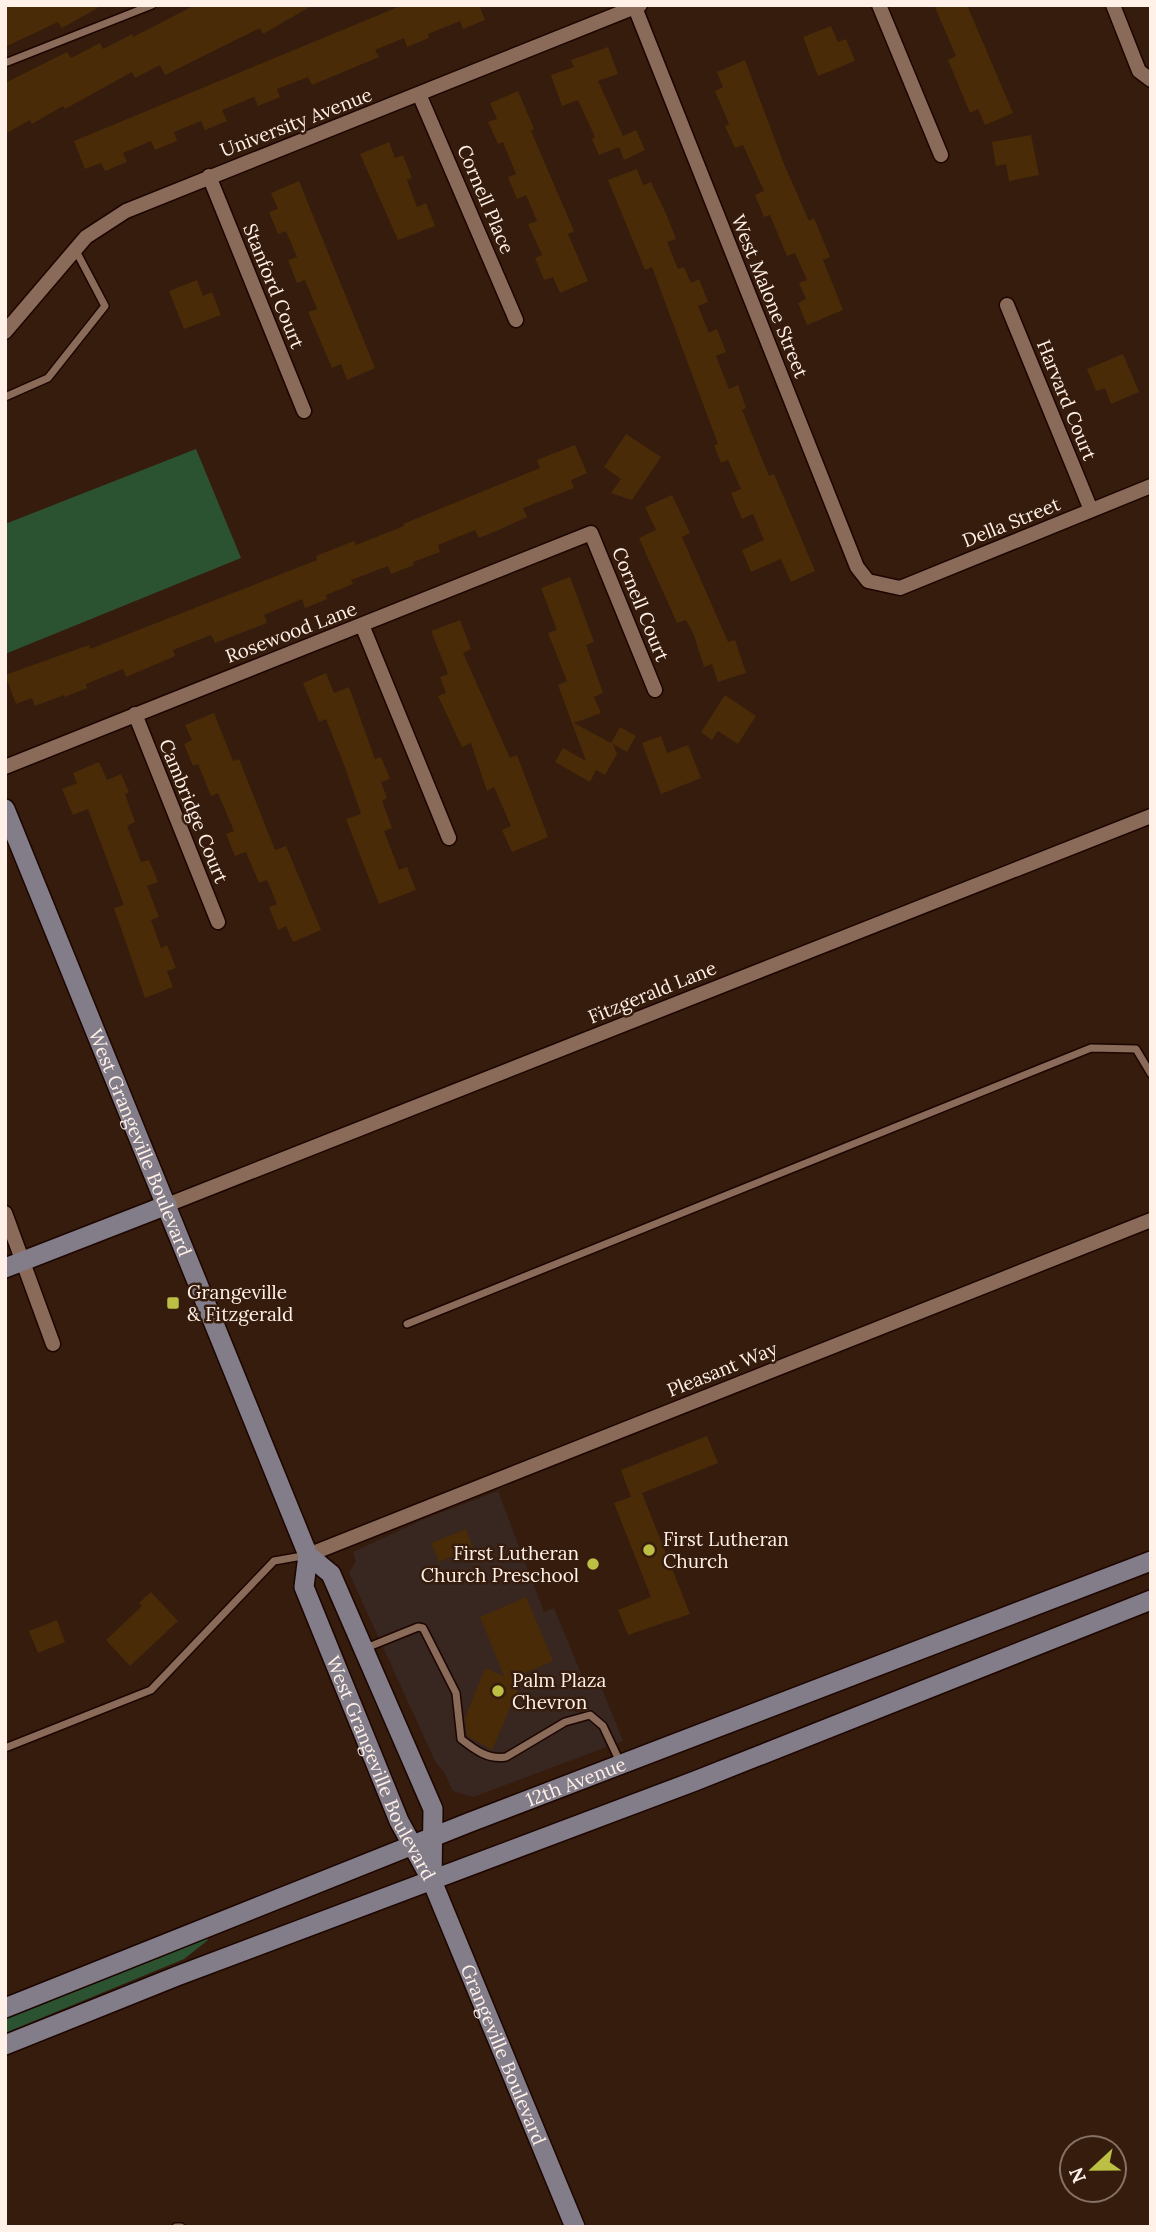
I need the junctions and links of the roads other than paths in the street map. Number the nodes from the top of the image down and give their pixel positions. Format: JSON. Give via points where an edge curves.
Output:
{"nodes":[{"id":1,"x":152,"y":5,"type":"edge"},
{"id":2,"x":879,"y":5,"type":"edge"},
{"id":3,"x":1113,"y":5,"type":"edge"},
{"id":4,"x":636,"y":6,"type":"edge"},
{"id":5,"x":5,"y":63,"type":"edge"},
{"id":6,"x":1151,"y":80,"type":"edge"},
{"id":7,"x":419,"y":94,"type":"junction"},
{"id":8,"x":941,"y":155,"type":"dead end"},
{"id":9,"x":209,"y":176,"type":"junction"},
{"id":10,"x":74,"y":249,"type":"junction"},
{"id":11,"x":1007,"y":304,"type":"dead end"},
{"id":12,"x":516,"y":320,"type":"dead end"},
{"id":13,"x":5,"y":332,"type":"edge"},
{"id":14,"x":5,"y":397,"type":"edge"},
{"id":15,"x":304,"y":411,"type":"dead end"},
{"id":16,"x":1151,"y":486,"type":"edge"},
{"id":17,"x":1091,"y":510,"type":"junction"},
{"id":18,"x":591,"y":533,"type":"joint"},
{"id":19,"x":886,"y":587,"type":"joint"},
{"id":20,"x":362,"y":625,"type":"junction"},
{"id":21,"x":655,"y":690,"type":"dead end"},
{"id":22,"x":135,"y":714,"type":"junction"},
{"id":23,"x":5,"y":767,"type":"edge"},
{"id":24,"x":5,"y":809,"type":"edge"},
{"id":25,"x":1151,"y":816,"type":"edge"},
{"id":26,"x":449,"y":838,"type":"dead end"},
{"id":27,"x":218,"y":922,"type":"dead end"},
{"id":28,"x":1151,"y":1074,"type":"edge"},
{"id":29,"x":167,"y":1205,"type":"junction"},
{"id":30,"x":5,"y":1213,"type":"edge"},
{"id":31,"x":1151,"y":1220,"type":"edge"},
{"id":32,"x":25,"y":1262,"type":"junction"},
{"id":33,"x":5,"y":1268,"type":"edge"},
{"id":34,"x":407,"y":1324,"type":"dead end"},
{"id":35,"x":53,"y":1344,"type":"dead end"},
{"id":36,"x":308,"y":1555,"type":"junction"},
{"id":37,"x":1151,"y":1560,"type":"edge"},
{"id":38,"x":1151,"y":1600,"type":"edge"},
{"id":39,"x":363,"y":1648,"type":"junction"},
{"id":40,"x":5,"y":1748,"type":"edge"},
{"id":41,"x":622,"y":1766,"type":"junction"},
{"id":42,"x":433,"y":1838,"type":"junction"},
{"id":43,"x":412,"y":1846,"type":"junction"},
{"id":44,"x":432,"y":1881,"type":"junction"},
{"id":45,"x":5,"y":2008,"type":"edge"},
{"id":46,"x":5,"y":2045,"type":"edge"},
{"id":47,"x":176,"y":2227,"type":"edge"},
{"id":48,"x":181,"y":2227,"type":"edge"},
{"id":49,"x":575,"y":2227,"type":"edge"}],
"edges":[{"from":1,"to":5,"type":"lane"},
{"from":2,"to":8,"type":"street"},
{"from":3,"to":6,"type":"street","via":[[1139,71]]},
{"from":4,"to":7,"type":"street","name":"University Avenue"},
{"from":4,"to":19,"type":"street","name":"West Malone Street","via":[[857,567],[868,581]]},
{"from":7,"to":9,"type":"street","name":"University Avenue"},
{"from":7,"to":12,"type":"street","name":"Cornell Place"},
{"from":9,"to":10,"type":"street","name":"University Avenue","via":[[126,211]]},
{"from":9,"to":15,"type":"street","name":"Stanford Court"},
{"from":10,"to":13,"type":"street","name":"University Avenue"},
{"from":10,"to":14,"type":"lane","via":[[105,306],[48,378]]},
{"from":11,"to":17,"type":"street","name":"Harvard Court"},
{"from":16,"to":17,"type":"street","name":"Della Street"},
{"from":17,"to":19,"type":"street","name":"Della Street","via":[[900,588]]},
{"from":18,"to":20,"type":"street","name":"Rosewood Lane"},
{"from":18,"to":21,"type":"street","name":"Cornell Court"},
{"from":20,"to":22,"type":"street","name":"Rosewood Lane"},
{"from":20,"to":26,"type":"street"},
{"from":22,"to":23,"type":"street","name":"Rosewood Lane"},
{"from":22,"to":27,"type":"street","name":"Cambridge Court"},
{"from":24,"to":29,"type":"main road","name":"West Grangeville Boulevard"},
{"from":25,"to":29,"type":"street","name":"Fitzgerald Lane"},
{"from":28,"to":34,"type":"lane","via":[[1136,1049],[1091,1048]]},
{"from":29,"to":32,"type":"main road"},
{"from":29,"to":36,"type":"main road","name":"West Grangeville Boulevard"},
{"from":30,"to":32,"type":"street"},
{"from":31,"to":36,"type":"street","name":"Pleasant Way"},
{"from":32,"to":33,"type":"main road"},
{"from":32,"to":35,"type":"street"},
{"from":36,"to":39,"type":"main road","name":"West Grangeville Boulevard","via":[[331,1574]]},
{"from":36,"to":40,"type":"lane","via":[[274,1561],[151,1690]]},
{"from":36,"to":43,"type":"main road","name":"West Grangeville Boulevard","via":[[304,1587]]},
{"from":37,"to":41,"type":"main road","name":"12th Avenue"},
{"from":38,"to":44,"type":"main road","name":"12th Avenue"},
{"from":39,"to":41,"type":"lane","via":[[423,1628],[456,1693],[461,1739],[477,1752],[497,1759],[506,1757],[565,1721],[590,1715],[603,1726]]},
{"from":39,"to":42,"type":"main road","name":"West Grangeville Boulevard","via":[[433,1809]]},
{"from":41,"to":42,"type":"main road","name":"12th Avenue"},
{"from":42,"to":43,"type":"main road","name":"12th Avenue"},
{"from":42,"to":44,"type":"main road","name":"West Grangeville Boulevard"},
{"from":43,"to":44,"type":"main road","name":"West Grangeville Boulevard"},
{"from":43,"to":45,"type":"main road","name":"12th Avenue"},
{"from":44,"to":46,"type":"main road","name":"12th Avenue"},
{"from":44,"to":49,"type":"main road","name":"Grangeville Boulevard"},
{"from":47,"to":48,"type":"lane"}]}
